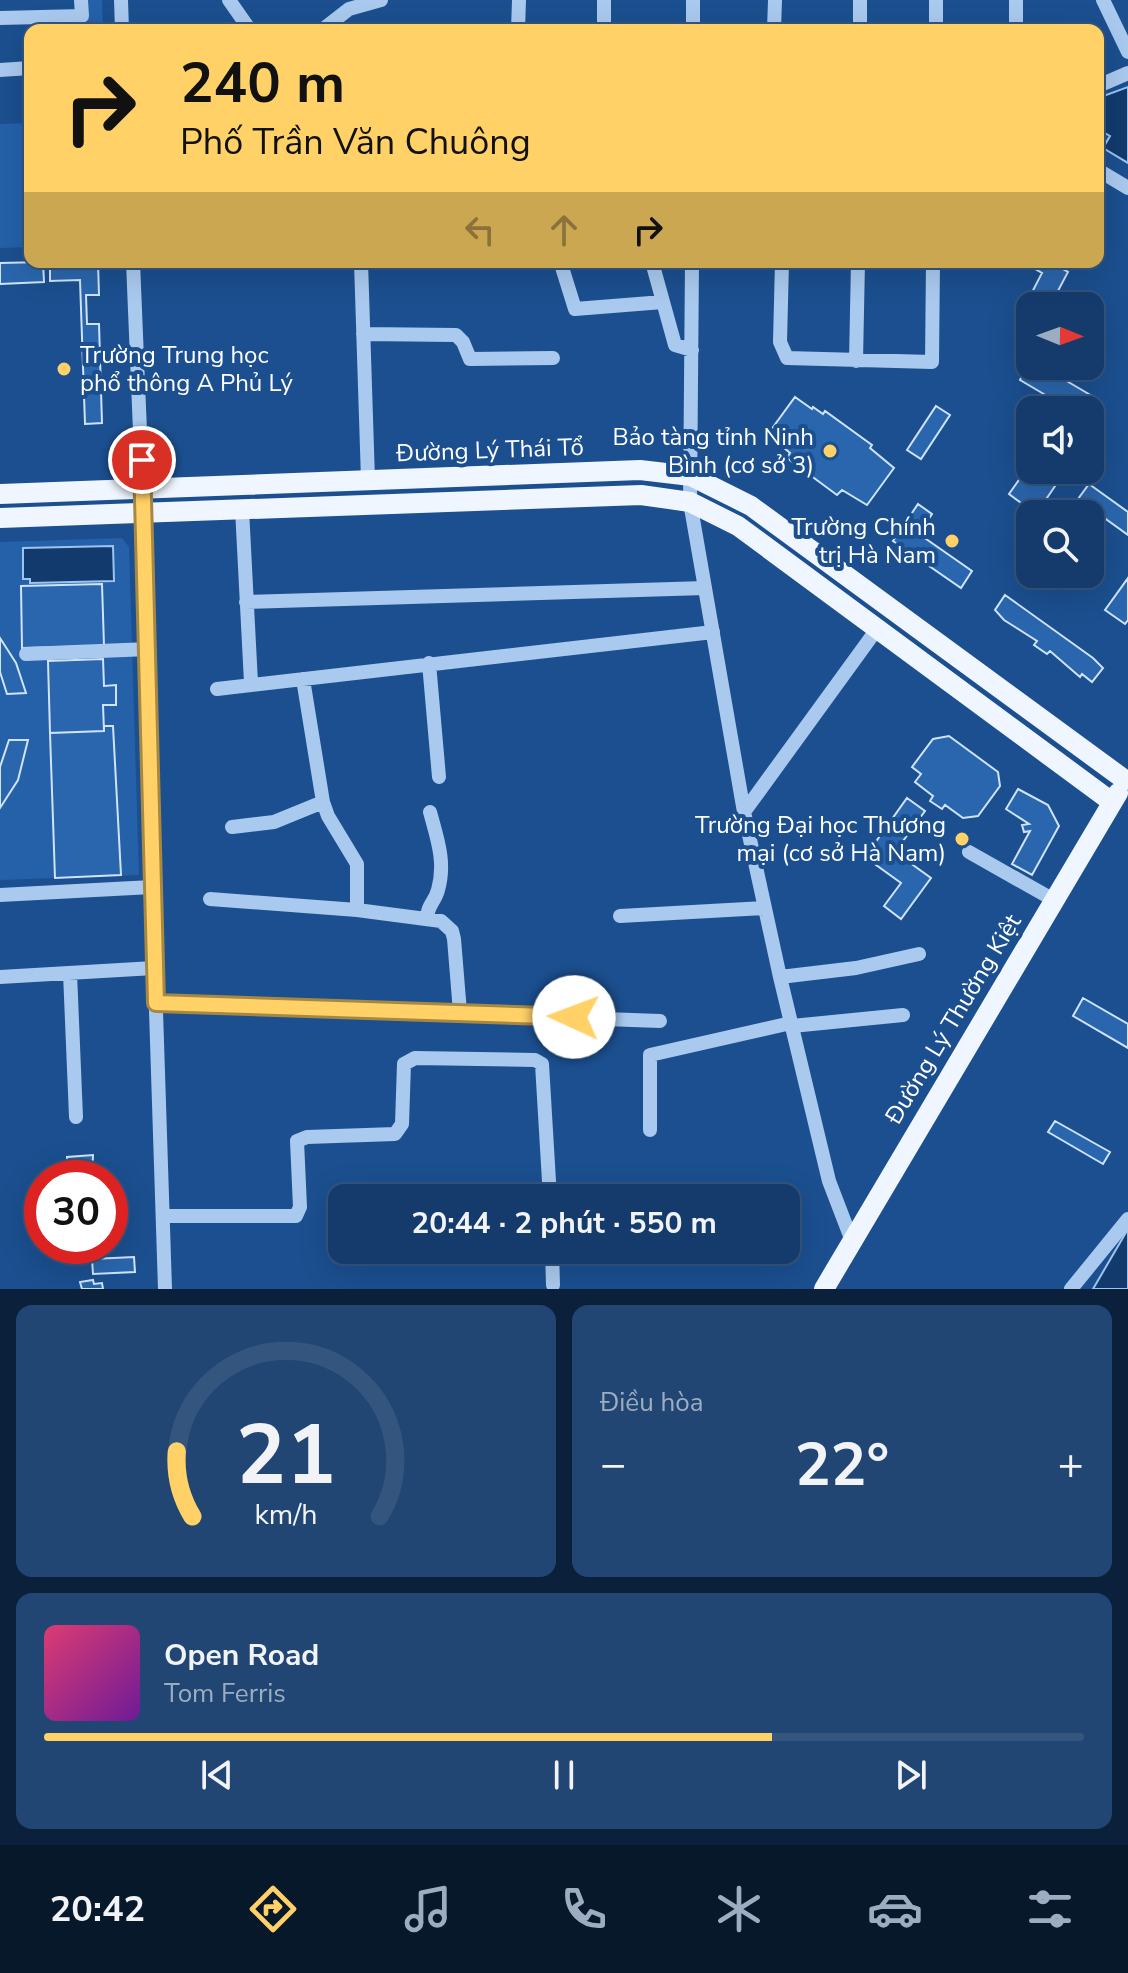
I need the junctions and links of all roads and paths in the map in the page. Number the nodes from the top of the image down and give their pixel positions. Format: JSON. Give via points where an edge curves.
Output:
{"nodes":[{"id":1,"x":3,"y":0,"type":"edge"},
{"id":2,"x":81,"y":0,"type":"edge"},
{"id":3,"x":121,"y":0,"type":"edge"},
{"id":4,"x":229,"y":0,"type":"edge"},
{"id":5,"x":381,"y":0,"type":"edge"},
{"id":6,"x":519,"y":0,"type":"edge"},
{"id":7,"x":604,"y":0,"type":"edge"},
{"id":8,"x":693,"y":0,"type":"edge"},
{"id":9,"x":775,"y":0,"type":"edge"},
{"id":10,"x":860,"y":0,"type":"edge"},
{"id":11,"x":936,"y":0,"type":"edge"},
{"id":12,"x":1016,"y":0,"type":"edge"},
{"id":13,"x":1103,"y":0,"type":"edge"},
{"id":14,"x":2,"y":18,"type":"edge"},
{"id":15,"x":122,"y":24,"type":"edge"},
{"id":16,"x":246,"y":24,"type":"edge"},
{"id":17,"x":330,"y":24,"type":"edge"},
{"id":18,"x":518,"y":24,"type":"edge"},
{"id":19,"x":604,"y":24,"type":"edge"},
{"id":20,"x":693,"y":24,"type":"edge"},
{"id":21,"x":774,"y":24,"type":"edge"},
{"id":22,"x":860,"y":24,"type":"edge"},
{"id":23,"x":936,"y":24,"type":"edge"},
{"id":24,"x":1016,"y":24,"type":"edge"},
{"id":25,"x":1128,"y":52,"type":"edge"},
{"id":26,"x":24,"y":68,"type":"edge"},
{"id":27,"x":0,"y":70,"type":"edge"},
{"id":28,"x":1128,"y":73,"type":"edge"},
{"id":29,"x":1104,"y":83,"type":"edge"},
{"id":30,"x":1104,"y":174,"type":"edge"},
{"id":31,"x":1128,"y":188,"type":"edge"},
{"id":32,"x":133,"y":268,"type":"edge"},
{"id":33,"x":361,"y":268,"type":"edge"},
{"id":34,"x":562,"y":268,"type":"edge"},
{"id":35,"x":654,"y":268,"type":"edge"},
{"id":36,"x":692,"y":268,"type":"edge"},
{"id":37,"x":782,"y":268,"type":"edge"},
{"id":38,"x":858,"y":268,"type":"edge"},
{"id":39,"x":933,"y":268,"type":"edge"},
{"id":40,"x":663,"y":302,"type":"junction"},
{"id":41,"x":363,"y":334,"type":"junction"},
{"id":42,"x":692,"y":350,"type":"junction"},
{"id":43,"x":553,"y":358,"type":"dead end"},
{"id":44,"x":856,"y":361,"type":"junction"},
{"id":45,"x":691,"y":476,"type":"junction"},
{"id":46,"x":368,"y":480,"type":"junction"},
{"id":47,"x":143,"y":489,"type":"junction"},
{"id":48,"x":0,"y":494,"type":"edge"},
{"id":49,"x":690,"y":502,"type":"junction"},
{"id":50,"x":242,"y":509,"type":"junction"},
{"id":51,"x":144,"y":513,"type":"junction"},
{"id":52,"x":0,"y":518,"type":"edge"},
{"id":53,"x":705,"y":588,"type":"junction"},
{"id":54,"x":246,"y":602,"type":"junction"},
{"id":55,"x":877,"y":629,"type":"junction"},
{"id":56,"x":713,"y":632,"type":"junction"},
{"id":57,"x":149,"y":649,"type":"junction"},
{"id":58,"x":26,"y":654,"type":"dead end"},
{"id":59,"x":429,"y":663,"type":"junction"},
{"id":60,"x":303,"y":679,"type":"junction"},
{"id":61,"x":251,"y":683,"type":"junction"},
{"id":62,"x":217,"y":689,"type":"dead end"},
{"id":63,"x":439,"y":777,"type":"dead end"},
{"id":64,"x":1127,"y":778,"type":"edge"},
{"id":65,"x":323,"y":802,"type":"junction"},
{"id":66,"x":1112,"y":802,"type":"junction"},
{"id":67,"x":430,"y":812,"type":"dead end"},
{"id":68,"x":744,"y":812,"type":"junction"},
{"id":69,"x":232,"y":827,"type":"dead end"},
{"id":70,"x":969,"y":852,"type":"dead end"},
{"id":71,"x":152,"y":887,"type":"junction"},
{"id":72,"x":0,"y":895,"type":"edge"},
{"id":73,"x":210,"y":899,"type":"dead end"},
{"id":74,"x":1054,"y":900,"type":"junction"},
{"id":75,"x":765,"y":908,"type":"junction"},
{"id":76,"x":357,"y":910,"type":"junction"},
{"id":77,"x":620,"y":916,"type":"dead end"},
{"id":78,"x":427,"y":919,"type":"junction"},
{"id":79,"x":919,"y":954,"type":"dead end"},
{"id":80,"x":154,"y":968,"type":"junction"},
{"id":81,"x":70,"y":973,"type":"junction"},
{"id":82,"x":0,"y":977,"type":"edge"},
{"id":83,"x":780,"y":977,"type":"junction"},
{"id":84,"x":156,"y":1003,"type":"junction"},
{"id":85,"x":460,"y":1012,"type":"junction"},
{"id":86,"x":903,"y":1015,"type":"dead end"},
{"id":87,"x":660,"y":1021,"type":"dead end"},
{"id":88,"x":792,"y":1024,"type":"junction"},
{"id":89,"x":76,"y":1117,"type":"dead end"},
{"id":90,"x":650,"y":1130,"type":"dead end"},
{"id":91,"x":549,"y":1184,"type":"edge"},
{"id":92,"x":164,"y":1216,"type":"junction"},
{"id":93,"x":1128,"y":1219,"type":"edge"},
{"id":94,"x":852,"y":1241,"type":"junction"},
{"id":95,"x":552,"y":1264,"type":"edge"},
{"id":96,"x":553,"y":1285,"type":"dead end"},
{"id":97,"x":165,"y":1289,"type":"edge"},
{"id":98,"x":824,"y":1289,"type":"edge"},
{"id":99,"x":1071,"y":1289,"type":"edge"}],
"edges":[{"from":1,"to":14,"type":"street"},
{"from":2,"to":14,"type":"street","via":[[82,16]]},
{"from":3,"to":15,"type":"street"},
{"from":4,"to":16,"type":"street"},
{"from":5,"to":17,"type":"street","via":[[349,9]]},
{"from":6,"to":18,"type":"street"},
{"from":7,"to":19,"type":"street"},
{"from":8,"to":20,"type":"street"},
{"from":9,"to":21,"type":"street"},
{"from":10,"to":22,"type":"street"},
{"from":11,"to":23,"type":"street"},
{"from":12,"to":24,"type":"street"},
{"from":13,"to":25,"type":"street"},
{"from":26,"to":27,"type":"street"},
{"from":28,"to":29,"type":"street"},
{"from":30,"to":31,"type":"street"},
{"from":32,"to":47,"type":"street"},
{"from":33,"to":41,"type":"street"},
{"from":34,"to":40,"type":"street","via":[[575,309]]},
{"from":35,"to":40,"type":"street"},
{"from":36,"to":42,"type":"street"},
{"from":37,"to":44,"type":"street","via":[[783,353],[796,361]]},
{"from":38,"to":44,"type":"street"},
{"from":39,"to":44,"type":"street","via":[[932,362]]},
{"from":40,"to":42,"type":"street","via":[[675,345]]},
{"from":41,"to":43,"type":"street","via":[[456,335],[470,359]]},
{"from":41,"to":46,"type":"street"},
{"from":42,"to":45,"type":"street"},
{"from":45,"to":46,"type":"main road","name":"Đường Lý Thái Tổ","via":[[640,470]]},
{"from":45,"to":49,"type":"street"},
{"from":45,"to":64,"type":"main road","name":"Đường Lý Thái Tổ","via":[[751,506]]},
{"from":46,"to":47,"type":"main road","name":"Đường Lý Thái Tổ"},
{"from":47,"to":48,"type":"main road","name":"Đường Lý Thái Tổ"},
{"from":47,"to":51,"type":"street"},
{"from":49,"to":50,"type":"main road","name":"Đường Lý Thái Tổ","via":[[641,495]]},
{"from":49,"to":53,"type":"street"},
{"from":49,"to":55,"type":"main road","name":"Đường Lý Thái Tổ","via":[[738,526]]},
{"from":50,"to":51,"type":"main road","name":"Đường Lý Thái Tổ"},
{"from":50,"to":54,"type":"street"},
{"from":51,"to":52,"type":"main road","name":"Đường Lý Thái Tổ"},
{"from":51,"to":57,"type":"street"},
{"from":53,"to":54,"type":"street"},
{"from":53,"to":56,"type":"street"},
{"from":54,"to":61,"type":"street"},
{"from":55,"to":66,"type":"main road","name":"Đường Lý Thái Tổ"},
{"from":55,"to":68,"type":"street"},
{"from":56,"to":59,"type":"street"},
{"from":56,"to":68,"type":"street"},
{"from":57,"to":58,"type":"street"},
{"from":57,"to":71,"type":"street"},
{"from":59,"to":60,"type":"street"},
{"from":59,"to":63,"type":"street"},
{"from":60,"to":61,"type":"street"},
{"from":60,"to":65,"type":"street"},
{"from":61,"to":62,"type":"street"},
{"from":64,"to":66,"type":"main road","name":"Đường Lý Thường Kiệt"},
{"from":65,"to":69,"type":"street","via":[[274,822]]},
{"from":65,"to":76,"type":"street","via":[[357,864]]},
{"from":66,"to":74,"type":"main road","name":"Đường Lý Thường Kiệt"},
{"from":67,"to":78,"type":"street","via":[[442,858]]},
{"from":68,"to":75,"type":"street"},
{"from":70,"to":74,"type":"street"},
{"from":71,"to":72,"type":"street"},
{"from":71,"to":80,"type":"street"},
{"from":73,"to":76,"type":"street"},
{"from":74,"to":94,"type":"main road","name":"Đường Lý Thường Kiệt"},
{"from":75,"to":77,"type":"street"},
{"from":75,"to":83,"type":"street"},
{"from":76,"to":78,"type":"street"},
{"from":78,"to":85,"type":"street","via":[[441,921],[452,931]]},
{"from":79,"to":83,"type":"street"},
{"from":80,"to":81,"type":"street"},
{"from":80,"to":84,"type":"street"},
{"from":81,"to":82,"type":"street"},
{"from":81,"to":89,"type":"street"},
{"from":83,"to":88,"type":"street"},
{"from":84,"to":85,"type":"street"},
{"from":84,"to":92,"type":"street"},
{"from":85,"to":87,"type":"street"},
{"from":86,"to":88,"type":"street"},
{"from":88,"to":90,"type":"street","via":[[650,1055]]},
{"from":88,"to":94,"type":"street","via":[[829,1181]]},
{"from":91,"to":92,"type":"street","via":[[542,1064],[415,1058],[404,1064],[402,1124],[395,1134],[297,1141],[296,1216]]},
{"from":92,"to":97,"type":"street"},
{"from":93,"to":99,"type":"street"},
{"from":94,"to":98,"type":"main road","name":"Đường Lý Thường Kiệt"},
{"from":95,"to":96,"type":"street"}]}
